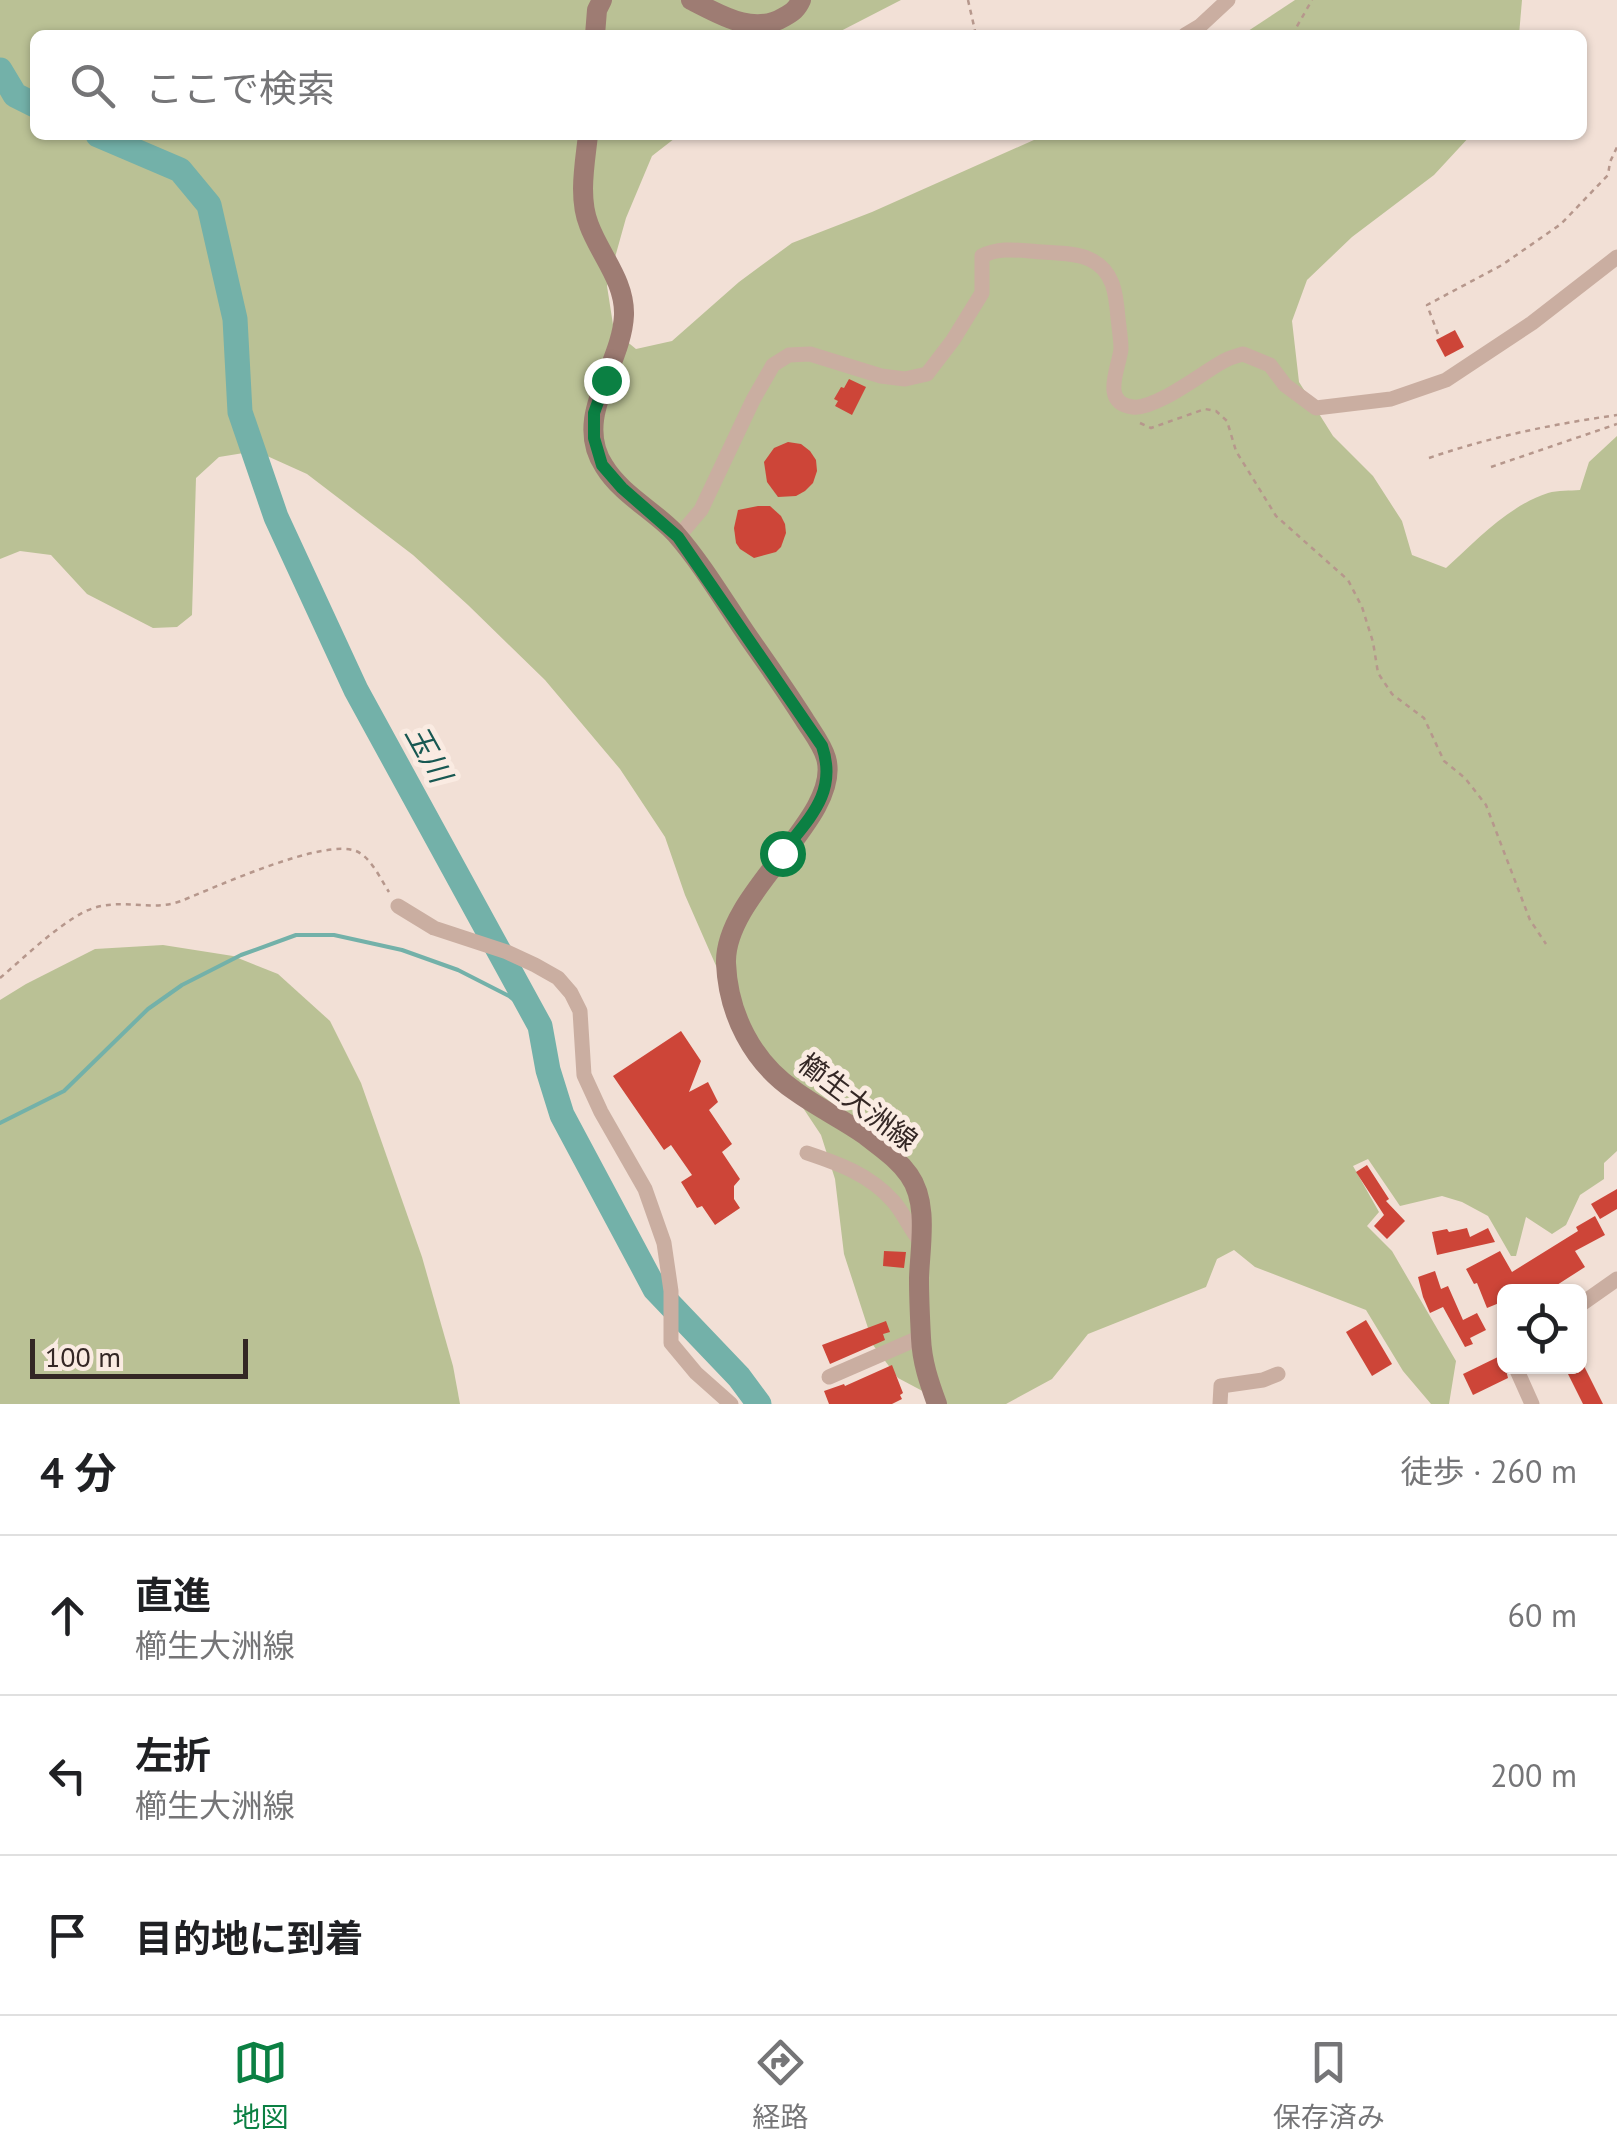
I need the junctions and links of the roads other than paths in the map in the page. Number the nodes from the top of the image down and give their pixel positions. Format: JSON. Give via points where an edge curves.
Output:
{"nodes":[{"id":1,"x":602,"y":0,"type":"edge"},
{"id":2,"x":691,"y":0,"type":"edge"},
{"id":3,"x":800,"y":0,"type":"edge"},
{"id":4,"x":1228,"y":0,"type":"edge"},
{"id":5,"x":595,"y":30,"type":"edge"},
{"id":6,"x":1193,"y":30,"type":"edge"},
{"id":7,"x":588,"y":140,"type":"edge"},
{"id":8,"x":1617,"y":256,"type":"edge"},
{"id":9,"x":678,"y":537,"type":"junction"},
{"id":10,"x":398,"y":906,"type":"road end"},
{"id":11,"x":808,"y":1153,"type":"dead end"},
{"id":12,"x":921,"y":1242,"type":"junction"},
{"id":13,"x":1617,"y":1279,"type":"edge"},
{"id":14,"x":1587,"y":1300,"type":"edge"},
{"id":15,"x":921,"y":1337,"type":"junction"},
{"id":16,"x":1278,"y":1374,"type":"dead end"},
{"id":17,"x":1519,"y":1374,"type":"edge"},
{"id":18,"x":829,"y":1377,"type":"dead end"},
{"id":19,"x":731,"y":1404,"type":"edge"},
{"id":20,"x":937,"y":1404,"type":"edge"},
{"id":21,"x":1220,"y":1404,"type":"edge"},
{"id":22,"x":1532,"y":1404,"type":"edge"}],
"edges":[{"from":1,"to":5,"type":"main road"},
{"from":2,"to":3,"type":"main road","via":[[756,26],[778,21]]},
{"from":4,"to":6,"type":"street"},
{"from":7,"to":9,"type":"main road","name":"櫛生大洲線","via":[[587,221],[621,287],[624,314],[594,413],[594,438],[602,465]]},
{"from":8,"to":9,"type":"street","via":[[1446,380],[1391,399],[1316,408],[1270,365],[1244,354],[1138,407],[1113,392],[1121,347],[1108,274],[1089,258],[994,250],[982,256],[982,293],[927,374],[880,376],[810,354],[788,355],[773,365],[701,510]]},
{"from":9,"to":12,"type":"main road","name":"櫛生大洲線","via":[[790,696],[828,764],[818,806],[729,941],[735,1014],[762,1062],[791,1089],[897,1159],[919,1196]]},
{"from":10,"to":19,"type":"street","via":[[434,928],[535,965],[572,993],[580,1011],[584,1075],[645,1188],[664,1243],[671,1343]]},
{"from":11,"to":12,"type":"street","via":[[867,1178],[895,1202]]},
{"from":12,"to":15,"type":"main road","name":"櫛生大洲線"},
{"from":13,"to":14,"type":"street"},
{"from":15,"to":18,"type":"street"},
{"from":15,"to":20,"type":"main road","name":"櫛生大洲線"},
{"from":16,"to":21,"type":"street","via":[[1221,1386]]},
{"from":17,"to":22,"type":"street"}]}
